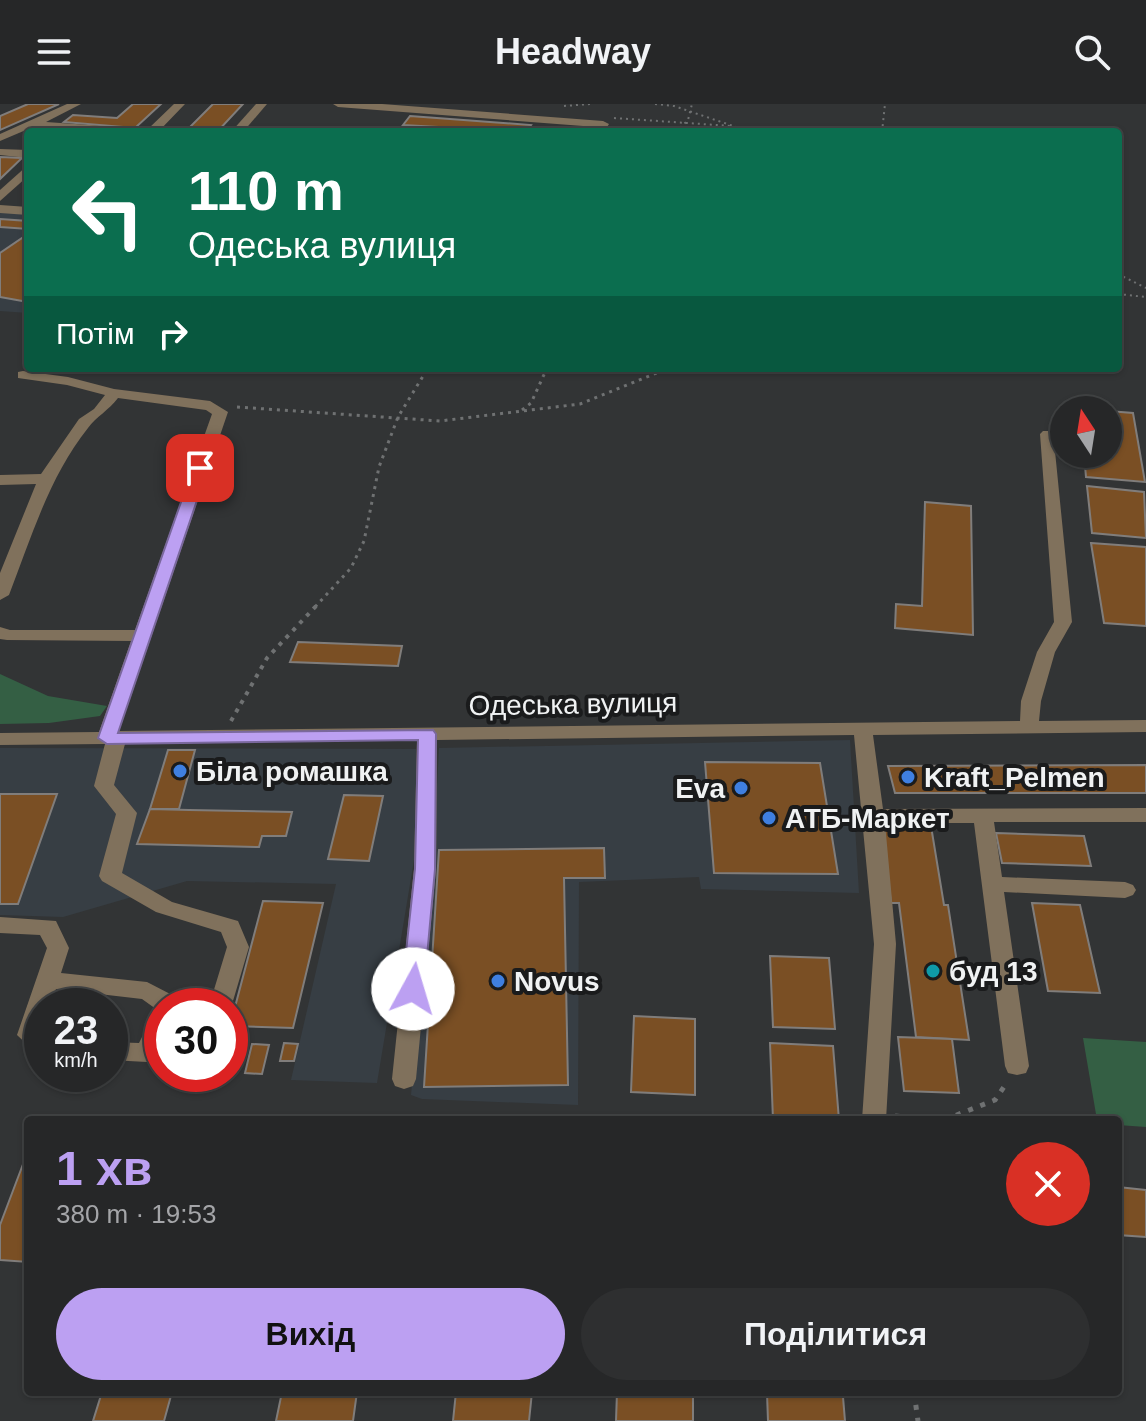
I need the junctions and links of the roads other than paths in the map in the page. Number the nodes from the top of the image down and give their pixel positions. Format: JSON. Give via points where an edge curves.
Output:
{"nodes":[{"id":1,"x":76,"y":104,"type":"edge"},
{"id":2,"x":180,"y":104,"type":"edge"},
{"id":3,"x":262,"y":104,"type":"edge"},
{"id":4,"x":338,"y":104,"type":"edge"},
{"id":5,"x":360,"y":104,"type":"edge"},
{"id":6,"x":433,"y":107,"type":"edge"},
{"id":7,"x":32,"y":124,"type":"junction"},
{"id":8,"x":91,"y":128,"type":"edge"},
{"id":9,"x":154,"y":128,"type":"edge"},
{"id":10,"x":241,"y":128,"type":"edge"},
{"id":11,"x":600,"y":128,"type":"edge"},
{"id":12,"x":0,"y":138,"type":"edge"},
{"id":13,"x":0,"y":152,"type":"edge"},
{"id":14,"x":24,"y":154,"type":"edge"},
{"id":15,"x":24,"y":173,"type":"edge"},
{"id":16,"x":0,"y":197,"type":"edge"},
{"id":17,"x":0,"y":209,"type":"edge"},
{"id":18,"x":24,"y":211,"type":"edge"},
{"id":19,"x":0,"y":217,"type":"edge"},
{"id":20,"x":24,"y":218,"type":"edge"},
{"id":21,"x":23,"y":375,"type":"dead end"},
{"id":22,"x":114,"y":393,"type":"junction"},
{"id":23,"x":1048,"y":434,"type":"dead end"},
{"id":24,"x":46,"y":479,"type":"junction"},
{"id":25,"x":0,"y":480,"type":"edge"},
{"id":26,"x":0,"y":595,"type":"edge"},
{"id":27,"x":0,"y":632,"type":"edge"},
{"id":28,"x":143,"y":636,"type":"junction"},
{"id":29,"x":1146,"y":726,"type":"edge"},
{"id":30,"x":1029,"y":727,"type":"junction"},
{"id":31,"x":863,"y":730,"type":"junction"},
{"id":32,"x":427,"y":734,"type":"junction"},
{"id":33,"x":112,"y":738,"type":"junction"},
{"id":34,"x":0,"y":739,"type":"edge"},
{"id":35,"x":983,"y":815,"type":"junction"},
{"id":36,"x":1146,"y":815,"type":"edge"},
{"id":37,"x":874,"y":816,"type":"junction"},
{"id":38,"x":994,"y":884,"type":"junction"},
{"id":39,"x":1125,"y":890,"type":"dead end"},
{"id":40,"x":0,"y":925,"type":"edge"},
{"id":41,"x":47,"y":980,"type":"junction"},
{"id":42,"x":44,"y":988,"type":"edge"},
{"id":43,"x":226,"y":988,"type":"edge"},
{"id":44,"x":144,"y":991,"type":"edge"},
{"id":45,"x":1017,"y":1066,"type":"road end"},
{"id":46,"x":404,"y":1079,"type":"dead end"},
{"id":47,"x":873,"y":1115,"type":"edge"}],
"edges":[{"from":1,"to":7,"type":"street"},
{"from":2,"to":9,"type":"street"},
{"from":3,"to":10,"type":"street"},
{"from":4,"to":5,"type":"street"},
{"from":5,"to":6,"type":"street"},
{"from":6,"to":11,"type":"street","via":[[603,124]]},
{"from":7,"to":8,"type":"street"},
{"from":7,"to":12,"type":"street"},
{"from":13,"to":14,"type":"street"},
{"from":15,"to":16,"type":"street"},
{"from":17,"to":18,"type":"street"},
{"from":19,"to":20,"type":"street"},
{"from":21,"to":22,"type":"street"},
{"from":22,"to":24,"type":"street","via":[[84,422]]},
{"from":22,"to":28,"type":"street","via":[[210,406],[220,412]]},
{"from":23,"to":30,"type":"street","via":[[1063,622],[1046,652]]},
{"from":24,"to":25,"type":"street"},
{"from":24,"to":26,"type":"street"},
{"from":27,"to":28,"type":"street"},
{"from":28,"to":33,"type":"street"},
{"from":29,"to":30,"type":"street","name":"Одеська вулиця"},
{"from":30,"to":31,"type":"street","name":"Одеська вулиця"},
{"from":31,"to":32,"type":"street","name":"Одеська вулиця"},
{"from":31,"to":37,"type":"street"},
{"from":32,"to":33,"type":"street","name":"Одеська вулиця"},
{"from":32,"to":46,"type":"street","via":[[425,869]]},
{"from":33,"to":34,"type":"street","name":"Одеська вулиця"},
{"from":33,"to":43,"type":"street","via":[[104,786],[127,813],[110,876],[164,907],[230,927],[238,947]]},
{"from":35,"to":36,"type":"street"},
{"from":35,"to":37,"type":"street"},
{"from":35,"to":38,"type":"street"},
{"from":37,"to":47,"type":"street","via":[[885,944]]},
{"from":38,"to":39,"type":"street"},
{"from":38,"to":45,"type":"street"},
{"from":40,"to":41,"type":"street","via":[[48,927],[58,948]]},
{"from":41,"to":42,"type":"street"},
{"from":41,"to":44,"type":"street"}]}
